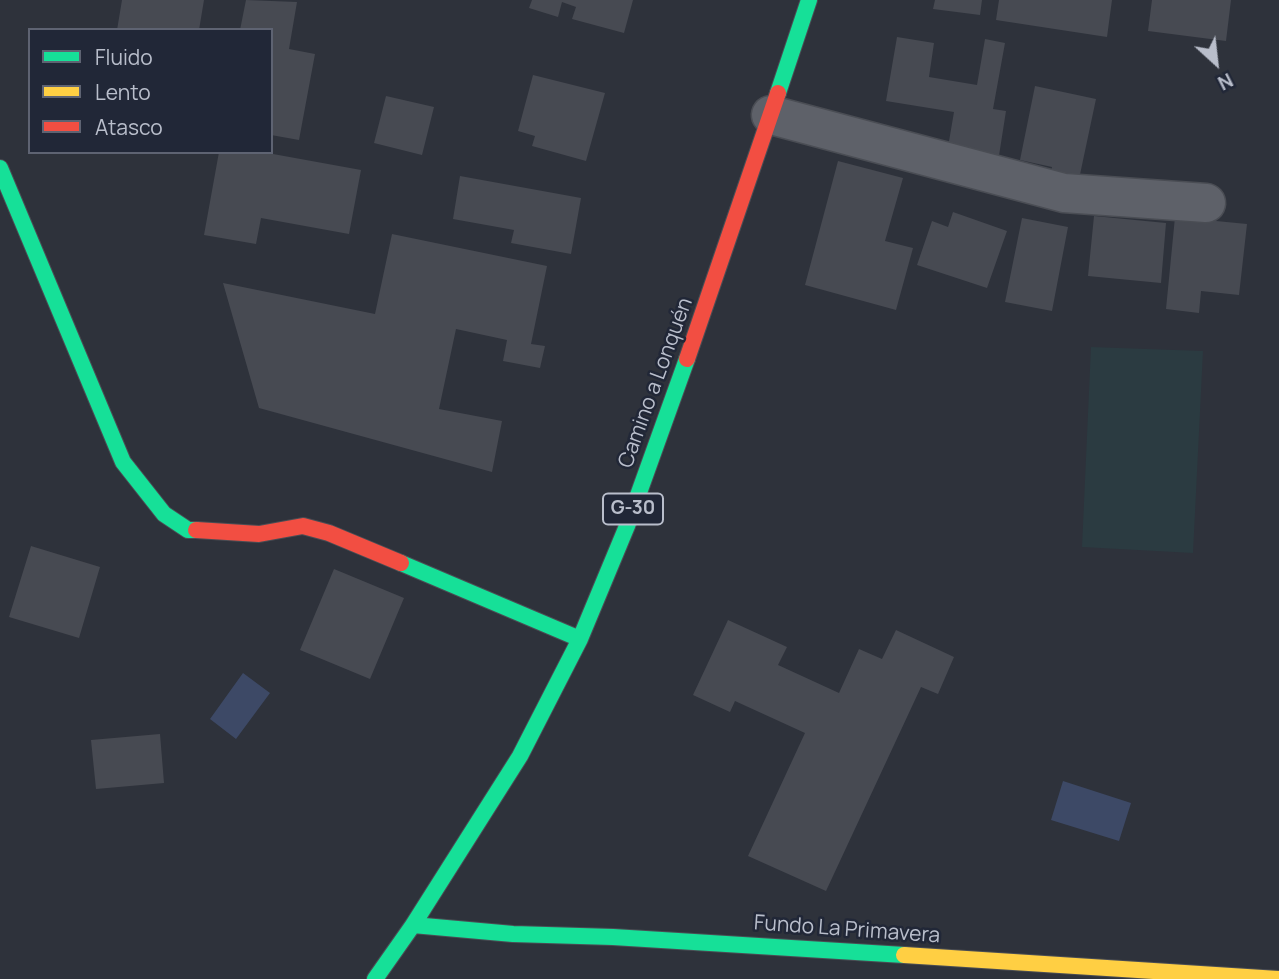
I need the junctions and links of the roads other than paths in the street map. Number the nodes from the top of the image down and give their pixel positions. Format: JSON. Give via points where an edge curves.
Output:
{"nodes":[{"id":1,"x":809,"y":0,"type":"edge"},
{"id":2,"x":771,"y":115,"type":"junction"},
{"id":3,"x":0,"y":168,"type":"edge"},
{"id":4,"x":1206,"y":203,"type":"dead end"},
{"id":5,"x":580,"y":639,"type":"junction"},
{"id":6,"x":413,"y":925,"type":"junction"},
{"id":7,"x":375,"y":979,"type":"edge"},
{"id":8,"x":1278,"y":979,"type":"edge"}],
"edges":[{"from":1,"to":2,"type":"street","name":"Camino a Lonquén","number":"G-30"},
{"from":2,"to":4,"type":"street","via":[[1064,192]]},
{"from":2,"to":5,"type":"street","name":"Camino a Lonquén","number":"G-30","via":[[657,444]]},
{"from":3,"to":5,"type":"street","via":[[122,462],[163,514],[188,530],[259,534],[303,526],[329,533]]},
{"from":5,"to":6,"type":"street","name":"Camino a Lonquén","number":"G-30","via":[[520,756]]},
{"from":6,"to":7,"type":"street","name":"Camino a Lonquén","number":"G-30"},
{"from":6,"to":8,"type":"street","name":"Fundo La Primavera"}]}
